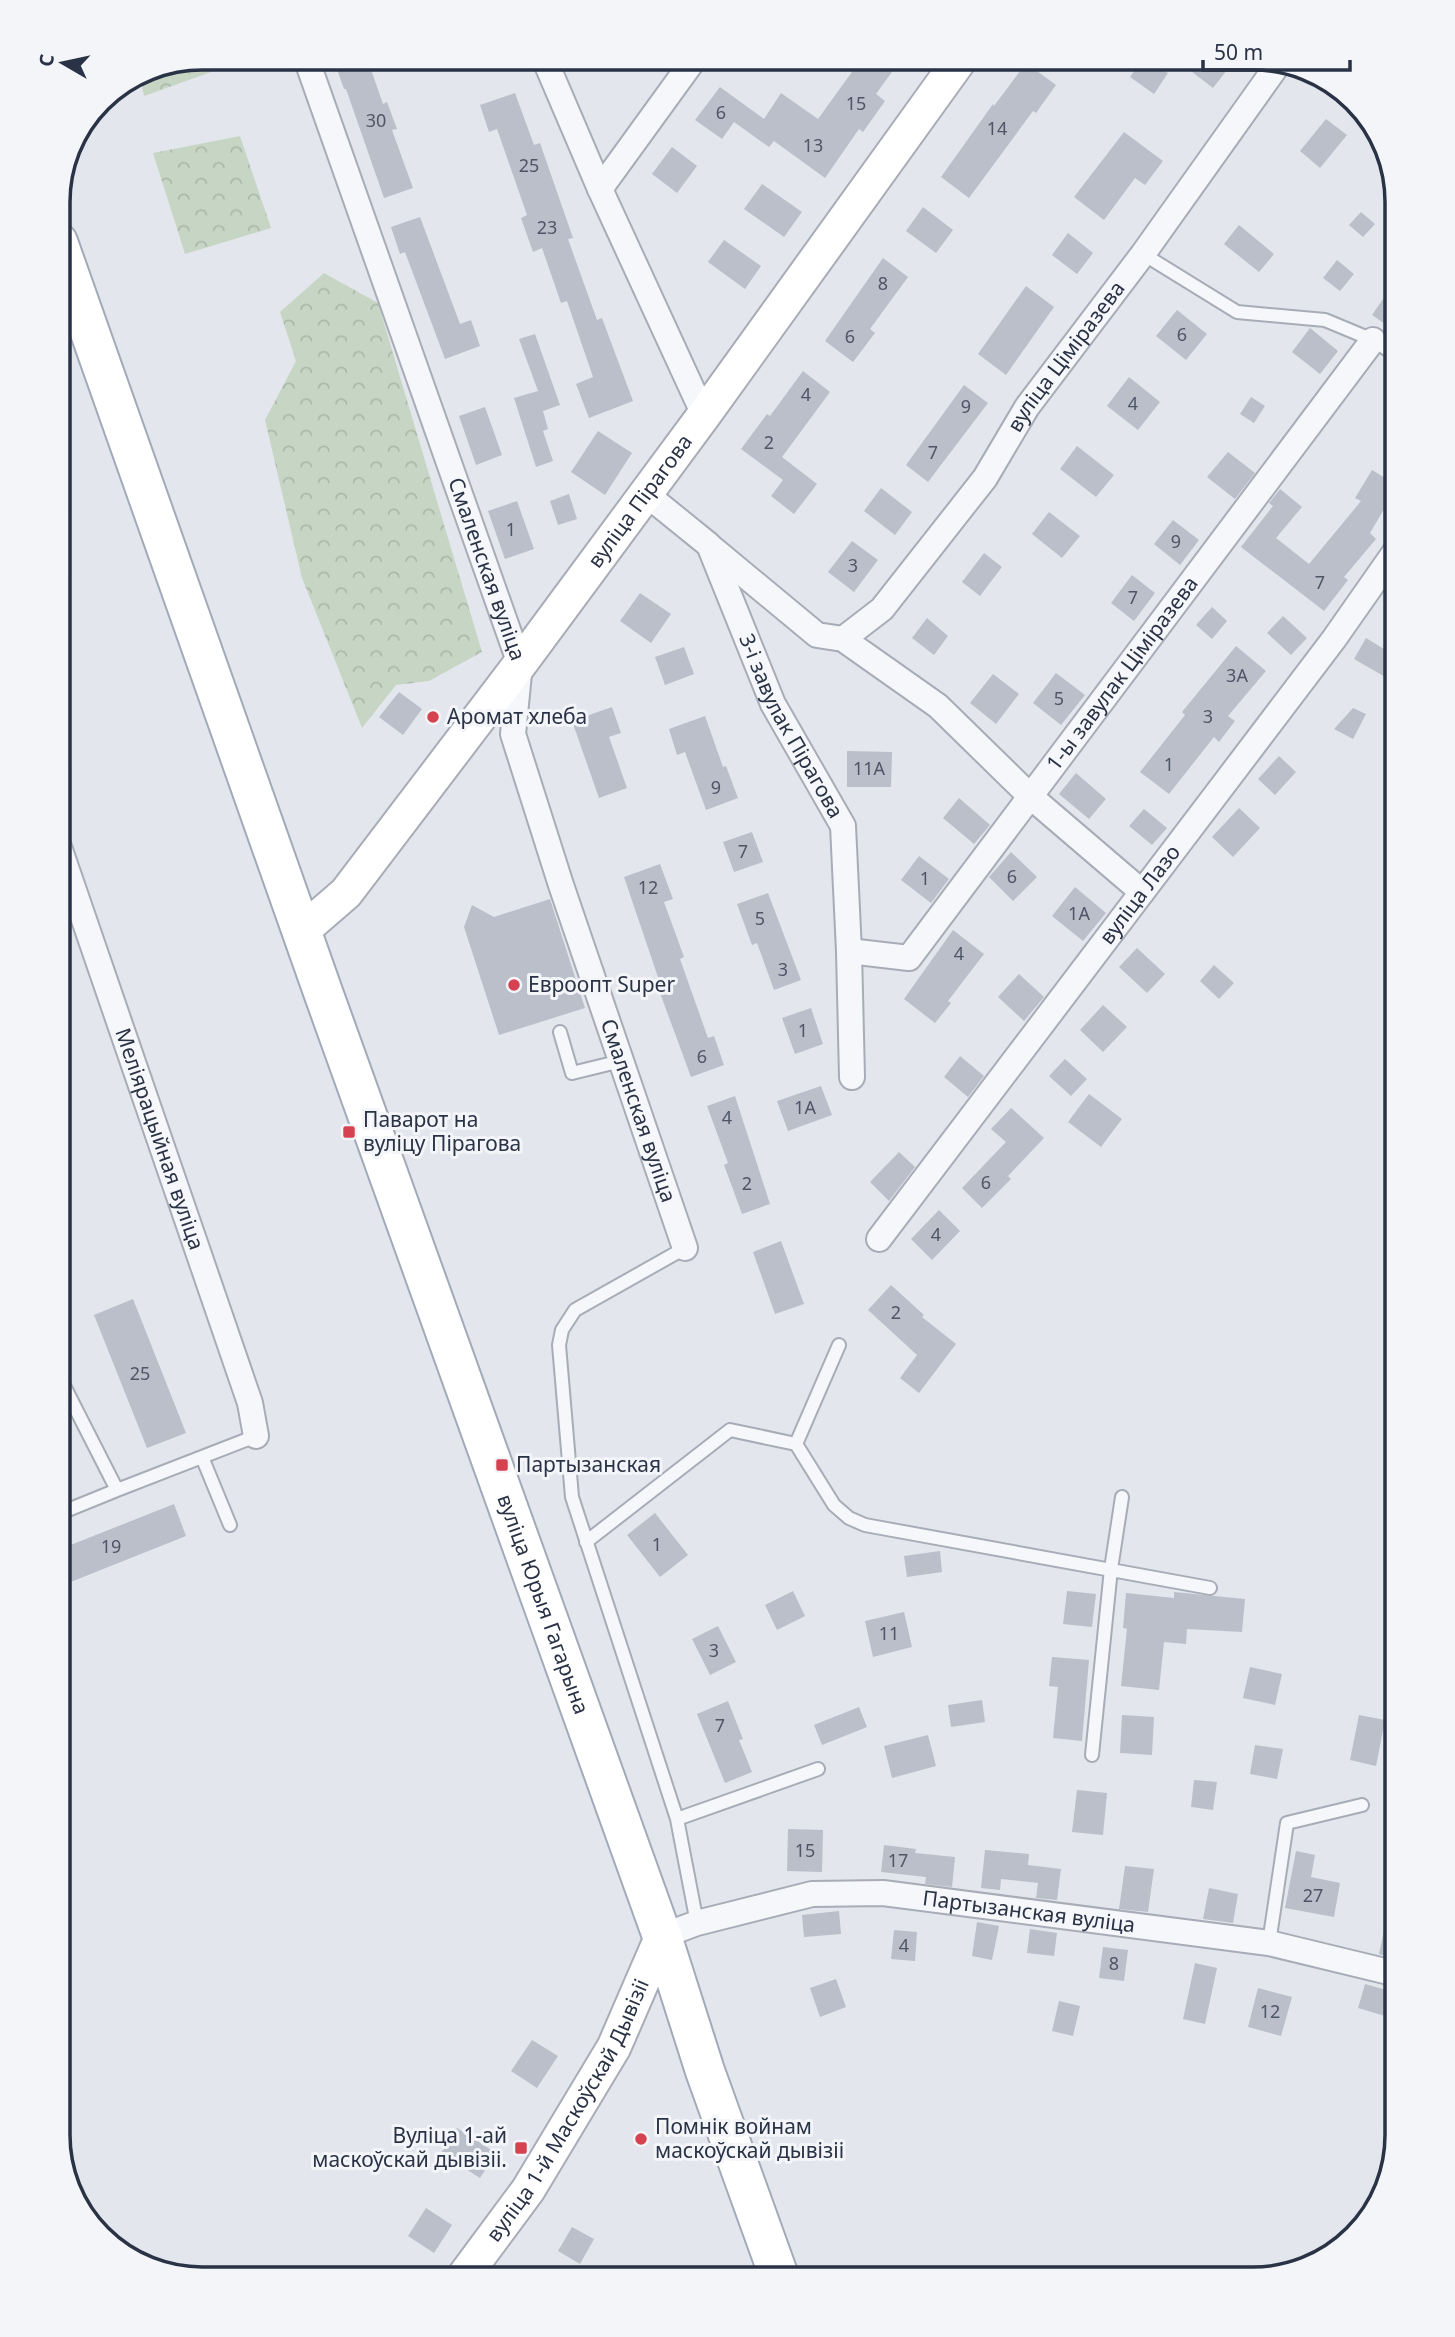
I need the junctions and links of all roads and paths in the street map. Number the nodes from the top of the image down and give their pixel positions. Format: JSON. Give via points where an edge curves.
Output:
{"nodes":[{"id":1,"x":310,"y":70,"type":"edge"},
{"id":2,"x":549,"y":70,"type":"edge"},
{"id":3,"x":686,"y":70,"type":"edge"},
{"id":4,"x":952,"y":70,"type":"edge"},
{"id":5,"x":1273,"y":72,"type":"edge"},
{"id":6,"x":600,"y":189,"type":"junction"},
{"id":7,"x":1143,"y":254,"type":"junction"},
{"id":8,"x":70,"y":276,"type":"edge"},
{"id":9,"x":1373,"y":340,"type":"junction"},
{"id":10,"x":1385,"y":348,"type":"edge"},
{"id":11,"x":704,"y":415,"type":"junction"},
{"id":12,"x":646,"y":494,"type":"junction"},
{"id":13,"x":709,"y":545,"type":"junction"},
{"id":14,"x":1385,"y":566,"type":"edge"},
{"id":15,"x":843,"y":639,"type":"junction"},
{"id":16,"x":520,"y":664,"type":"junction"},
{"id":17,"x":1031,"y":797,"type":"junction"},
{"id":18,"x":70,"y":879,"type":"edge"},
{"id":19,"x":1142,"y":891,"type":"junction"},
{"id":20,"x":302,"y":931,"type":"junction"},
{"id":21,"x":849,"y":951,"type":"junction"},
{"id":22,"x":560,"y":1032,"type":"dead end"},
{"id":23,"x":621,"y":1061,"type":"junction"},
{"id":24,"x":852,"y":1077,"type":"dead end"},
{"id":25,"x":879,"y":1239,"type":"dead end"},
{"id":26,"x":685,"y":1248,"type":"joint"},
{"id":27,"x":839,"y":1346,"type":"dead end"},
{"id":28,"x":70,"y":1398,"type":"edge"},
{"id":29,"x":256,"y":1436,"type":"joint"},
{"id":30,"x":796,"y":1444,"type":"junction"},
{"id":31,"x":202,"y":1457,"type":"junction"},
{"id":32,"x":117,"y":1490,"type":"junction"},
{"id":33,"x":1122,"y":1497,"type":"dead end"},
{"id":34,"x":70,"y":1509,"type":"edge"},
{"id":35,"x":230,"y":1525,"type":"dead end"},
{"id":36,"x":586,"y":1542,"type":"junction"},
{"id":37,"x":1111,"y":1569,"type":"junction"},
{"id":38,"x":1210,"y":1588,"type":"dead end"},
{"id":39,"x":1092,"y":1755,"type":"dead end"},
{"id":40,"x":818,"y":1769,"type":"dead end"},
{"id":41,"x":1362,"y":1805,"type":"dead end"},
{"id":42,"x":677,"y":1819,"type":"junction"},
{"id":43,"x":697,"y":1923,"type":"junction"},
{"id":44,"x":662,"y":1936,"type":"junction"},
{"id":45,"x":1269,"y":1943,"type":"junction"},
{"id":46,"x":1385,"y":1971,"type":"edge"},
{"id":47,"x":472,"y":2267,"type":"edge"},
{"id":48,"x":776,"y":2267,"type":"edge"}],
"edges":[{"from":1,"to":16,"type":"street","name":"Смаленская вуліца"},
{"from":2,"to":6,"type":"street"},
{"from":3,"to":6,"type":"street"},
{"from":4,"to":11,"type":"main road","name":"вуліца Пірагова"},
{"from":5,"to":7,"type":"street","name":"вуліца Ціміразева"},
{"from":6,"to":11,"type":"street"},
{"from":7,"to":9,"type":"lane","via":[[1237,312],[1325,320]]},
{"from":7,"to":15,"type":"street","name":"вуліца Ціміразева","via":[[1027,407],[985,478],[882,609]]},
{"from":8,"to":20,"type":"main road","name":"вуліца Юрыя Гагарына"},
{"from":9,"to":10,"type":"lane"},
{"from":9,"to":17,"type":"street","name":"1-ы завулак Ціміразева"},
{"from":11,"to":12,"type":"main road","name":"вуліца Пірагова"},
{"from":12,"to":13,"type":"street","name":"3-і завулак Пірагова"},
{"from":12,"to":16,"type":"main road","name":"вуліца Пірагова"},
{"from":13,"to":15,"type":"street","via":[[817,635]]},
{"from":13,"to":21,"type":"street","name":"3-і завулак Пірагова","via":[[773,704],[843,826]]},
{"from":14,"to":19,"type":"street","name":"вуліца Лазо"},
{"from":15,"to":17,"type":"street","via":[[938,706]]},
{"from":16,"to":20,"type":"main road","name":"вуліца Пірагова","via":[[346,893]]},
{"from":16,"to":23,"type":"street","name":"Смаленская вуліца","via":[[513,734]]},
{"from":17,"to":19,"type":"street"},
{"from":17,"to":21,"type":"street","name":"1-ы завулак Ціміразева","via":[[909,958]]},
{"from":18,"to":29,"type":"street","name":"Меліярацыйная вуліца","via":[[250,1403]]},
{"from":19,"to":25,"type":"street","name":"вуліца Лазо"},
{"from":20,"to":44,"type":"main road","name":"вуліца Юрыя Гагарына"},
{"from":21,"to":24,"type":"street","name":"3-і завулак Пірагова"},
{"from":22,"to":23,"type":"lane","via":[[572,1073]]},
{"from":23,"to":26,"type":"street","name":"Смаленская вуліца"},
{"from":26,"to":36,"type":"lane","via":[[575,1310],[562,1330],[559,1345],[567,1453],[572,1497]]},
{"from":27,"to":30,"type":"lane"},
{"from":28,"to":32,"type":"lane"},
{"from":29,"to":31,"type":"lane"},
{"from":30,"to":36,"type":"lane","via":[[730,1430]]},
{"from":30,"to":37,"type":"lane","via":[[834,1505],[865,1525]]},
{"from":31,"to":32,"type":"lane"},
{"from":31,"to":35,"type":"lane"},
{"from":32,"to":34,"type":"lane"},
{"from":33,"to":37,"type":"lane"},
{"from":36,"to":42,"type":"lane"},
{"from":37,"to":38,"type":"lane"},
{"from":37,"to":39,"type":"lane"},
{"from":40,"to":42,"type":"lane"},
{"from":41,"to":45,"type":"lane","via":[[1287,1823]]},
{"from":42,"to":43,"type":"lane"},
{"from":43,"to":44,"type":"street","name":"Партызанская вуліца"},
{"from":43,"to":45,"type":"street","name":"Партызанская вуліца","via":[[812,1894],[883,1893]]},
{"from":44,"to":47,"type":"main road","name":"вуліца 1-й Маскоўскай Дывізіі","via":[[614,2047],[528,2190]]},
{"from":44,"to":48,"type":"main road","name":"вуліца Юрыя Гагарына"},
{"from":45,"to":46,"type":"street","name":"Партызанская вуліца"}]}
